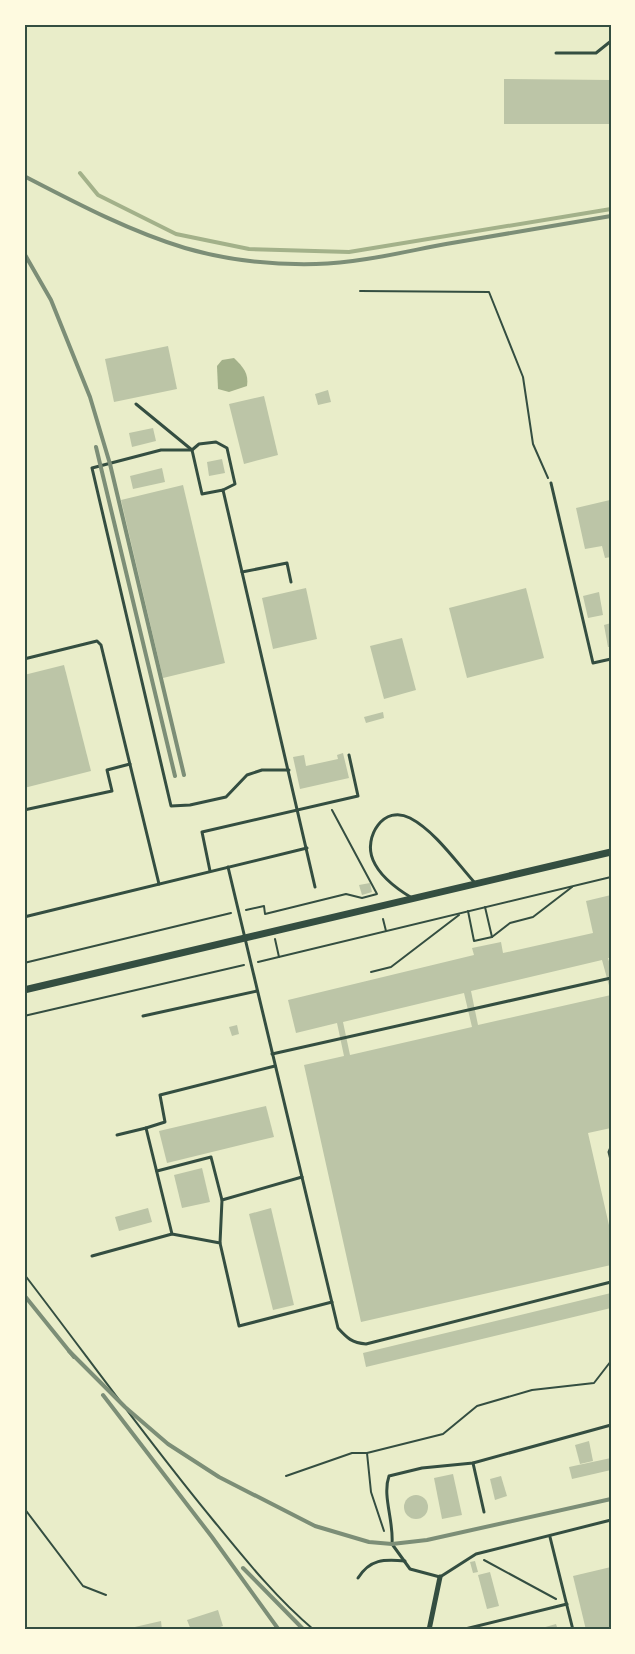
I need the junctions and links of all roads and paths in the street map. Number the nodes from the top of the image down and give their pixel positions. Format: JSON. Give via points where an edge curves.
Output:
{"nodes":[{"id":1,"x":611,"y":41,"type":"edge"},
{"id":2,"x":556,"y":53,"type":"dead end"},
{"id":3,"x":360,"y":291,"type":"dead end"},
{"id":4,"x":136,"y":404,"type":"dead end"},
{"id":5,"x":24,"y":435,"type":"edge"},
{"id":6,"x":192,"y":450,"type":"junction"},
{"id":7,"x":24,"y":458,"type":"edge"},
{"id":8,"x":551,"y":483,"type":"joint"},
{"id":9,"x":223,"y":490,"type":"junction"},
{"id":10,"x":242,"y":572,"type":"junction"},
{"id":11,"x":291,"y":582,"type":"dead end"},
{"id":12,"x":24,"y":659,"type":"edge"},
{"id":13,"x":611,"y":659,"type":"edge"},
{"id":14,"x":349,"y":755,"type":"dead end"},
{"id":15,"x":130,"y":764,"type":"junction"},
{"id":16,"x":289,"y":770,"type":"junction"},
{"id":17,"x":329,"y":803,"type":"junction"},
{"id":18,"x":24,"y":810,"type":"edge"},
{"id":19,"x":298,"y":811,"type":"junction"},
{"id":20,"x":307,"y":848,"type":"junction"},
{"id":21,"x":611,"y":852,"type":"edge"},
{"id":22,"x":228,"y":867,"type":"junction"},
{"id":23,"x":210,"y":871,"type":"junction"},
{"id":24,"x":611,"y":877,"type":"edge"},
{"id":25,"x":159,"y":884,"type":"junction"},
{"id":26,"x":477,"y":884,"type":"junction"},
{"id":27,"x":574,"y":886,"type":"junction"},
{"id":28,"x":315,"y":887,"type":"dead end"},
{"id":29,"x":414,"y":899,"type":"junction"},
{"id":30,"x":485,"y":907,"type":"junction"},
{"id":31,"x":238,"y":911,"type":"junction"},
{"id":32,"x":468,"y":911,"type":"junction"},
{"id":33,"x":461,"y":913,"type":"junction"},
{"id":34,"x":24,"y":917,"type":"edge"},
{"id":35,"x":383,"y":919,"type":"dead end"},
{"id":36,"x":386,"y":931,"type":"junction"},
{"id":37,"x":492,"y":937,"type":"junction"},
{"id":38,"x":245,"y":939,"type":"junction"},
{"id":39,"x":24,"y":963,"type":"edge"},
{"id":40,"x":251,"y":963,"type":"junction"},
{"id":41,"x":371,"y":972,"type":"dead end"},
{"id":42,"x":611,"y":978,"type":"edge"},
{"id":43,"x":24,"y":990,"type":"edge"},
{"id":44,"x":257,"y":991,"type":"junction"},
{"id":45,"x":24,"y":1016,"type":"edge"},
{"id":46,"x":143,"y":1016,"type":"dead end"},
{"id":47,"x":272,"y":1054,"type":"junction"},
{"id":48,"x":275,"y":1066,"type":"junction"},
{"id":49,"x":146,"y":1128,"type":"junction"},
{"id":50,"x":117,"y":1135,"type":"dead end"},
{"id":51,"x":611,"y":1147,"type":"edge"},
{"id":52,"x":611,"y":1160,"type":"edge"},
{"id":53,"x":157,"y":1171,"type":"junction"},
{"id":54,"x":302,"y":1177,"type":"junction"},
{"id":55,"x":222,"y":1200,"type":"junction"},
{"id":56,"x":172,"y":1234,"type":"junction"},
{"id":57,"x":220,"y":1243,"type":"junction"},
{"id":58,"x":92,"y":1256,"type":"dead end"},
{"id":59,"x":24,"y":1274,"type":"edge"},
{"id":60,"x":611,"y":1282,"type":"edge"},
{"id":61,"x":332,"y":1302,"type":"junction"},
{"id":62,"x":611,"y":1361,"type":"edge"},
{"id":63,"x":611,"y":1425,"type":"edge"},
{"id":64,"x":366,"y":1452,"type":"junction"},
{"id":65,"x":473,"y":1463,"type":"junction"},
{"id":66,"x":286,"y":1476,"type":"dead end"},
{"id":67,"x":24,"y":1508,"type":"edge"},
{"id":68,"x":484,"y":1512,"type":"dead end"},
{"id":69,"x":611,"y":1521,"type":"edge"},
{"id":70,"x":550,"y":1537,"type":"junction"},
{"id":71,"x":392,"y":1544,"type":"junction"},
{"id":72,"x":474,"y":1554,"type":"junction"},
{"id":73,"x":405,"y":1561,"type":"junction"},
{"id":74,"x":440,"y":1577,"type":"junction"},
{"id":75,"x":358,"y":1578,"type":"dead end"},
{"id":76,"x":106,"y":1595,"type":"dead end"},
{"id":77,"x":567,"y":1604,"type":"junction"},
{"id":78,"x":314,"y":1630,"type":"edge"},
{"id":79,"x":429,"y":1630,"type":"edge"},
{"id":80,"x":461,"y":1630,"type":"edge"},
{"id":81,"x":573,"y":1630,"type":"edge"}],
"edges":[{"from":1,"to":2,"type":"lane","via":[[596,53]]},
{"from":3,"to":8,"type":"path","via":[[489,292],[524,377],[532,444]]},
{"from":4,"to":6,"type":"lane"},
{"from":5,"to":7,"type":"path"},
{"from":6,"to":9,"type":"lane","via":[[202,494]]},
{"from":6,"to":9,"type":"lane","via":[[199,444],[216,442],[227,448],[235,484]]},
{"from":6,"to":16,"type":"lane","via":[[161,450],[92,468],[171,806],[226,796],[247,776],[262,770]]},
{"from":8,"to":13,"type":"lane","via":[[593,663]]},
{"from":9,"to":10,"type":"lane"},
{"from":10,"to":11,"type":"lane","via":[[287,563]]},
{"from":10,"to":16,"type":"lane"},
{"from":12,"to":15,"type":"lane","via":[[97,641]]},
{"from":14,"to":17,"type":"lane","via":[[358,796]]},
{"from":15,"to":18,"type":"lane","via":[[107,770],[112,791]]},
{"from":15,"to":25,"type":"lane"},
{"from":16,"to":19,"type":"lane"},
{"from":17,"to":19,"type":"lane"},
{"from":17,"to":31,"type":"path","via":[[377,894],[363,898],[346,894],[265,914],[264,906]]},
{"from":19,"to":20,"type":"lane"},
{"from":19,"to":23,"type":"lane","via":[[202,832]]},
{"from":20,"to":22,"type":"lane"},
{"from":20,"to":28,"type":"lane"},
{"from":21,"to":26,"type":"street"},
{"from":22,"to":23,"type":"lane"},
{"from":22,"to":31,"type":"lane"},
{"from":23,"to":25,"type":"lane"},
{"from":24,"to":27,"type":"path"},
{"from":25,"to":34,"type":"lane"},
{"from":26,"to":29,"type":"street"},
{"from":26,"to":29,"type":"lane","via":[[440,843],[409,817],[384,818],[370,842],[372,860],[398,889]]},
{"from":27,"to":30,"type":"path"},
{"from":27,"to":37,"type":"path","via":[[533,917],[510,923]]},
{"from":29,"to":38,"type":"street"},
{"from":30,"to":32,"type":"path"},
{"from":30,"to":37,"type":"path"},
{"from":31,"to":38,"type":"lane"},
{"from":31,"to":39,"type":"path"},
{"from":32,"to":33,"type":"path"},
{"from":32,"to":37,"type":"path","via":[[474,940]]},
{"from":33,"to":36,"type":"path"},
{"from":33,"to":41,"type":"path","via":[[391,967]]},
{"from":35,"to":36,"type":"path"},
{"from":36,"to":40,"type":"path"},
{"from":38,"to":40,"type":"lane"},
{"from":38,"to":43,"type":"street"},
{"from":40,"to":44,"type":"lane"},
{"from":40,"to":45,"type":"path"},
{"from":42,"to":47,"type":"lane"},
{"from":44,"to":46,"type":"lane"},
{"from":44,"to":47,"type":"lane"},
{"from":47,"to":48,"type":"lane"},
{"from":48,"to":49,"type":"lane","via":[[160,1095],[165,1122]]},
{"from":48,"to":54,"type":"lane"},
{"from":49,"to":50,"type":"lane"},
{"from":49,"to":53,"type":"lane"},
{"from":51,"to":52,"type":"lane"},
{"from":53,"to":55,"type":"lane","via":[[211,1157]]},
{"from":53,"to":56,"type":"lane"},
{"from":54,"to":55,"type":"lane"},
{"from":54,"to":61,"type":"lane"},
{"from":55,"to":57,"type":"lane"},
{"from":56,"to":57,"type":"lane"},
{"from":56,"to":58,"type":"lane"},
{"from":57,"to":61,"type":"lane","via":[[238,1326]]},
{"from":59,"to":78,"type":"path","via":[[193,1496],[298,1617]]},
{"from":60,"to":61,"type":"lane","via":[[366,1344],[354,1343],[338,1328]]},
{"from":62,"to":64,"type":"path","via":[[594,1383],[532,1390],[477,1406],[443,1434]]},
{"from":63,"to":65,"type":"lane"},
{"from":64,"to":66,"type":"path","via":[[352,1452]]},
{"from":64,"to":71,"type":"path","via":[[371,1492],[382,1528]]},
{"from":65,"to":68,"type":"lane"},
{"from":65,"to":71,"type":"lane","via":[[389,1476],[386,1486]]},
{"from":67,"to":76,"type":"path","via":[[82,1586]]},
{"from":69,"to":70,"type":"lane"},
{"from":70,"to":72,"type":"lane"},
{"from":70,"to":77,"type":"lane"},
{"from":71,"to":73,"type":"lane"},
{"from":72,"to":74,"type":"lane"},
{"from":72,"to":77,"type":"path"},
{"from":73,"to":74,"type":"lane","via":[[410,1569]]},
{"from":73,"to":75,"type":"lane","via":[[374,1562]]},
{"from":74,"to":79,"type":"street"},
{"from":77,"to":80,"type":"lane"},
{"from":77,"to":81,"type":"lane"}]}
